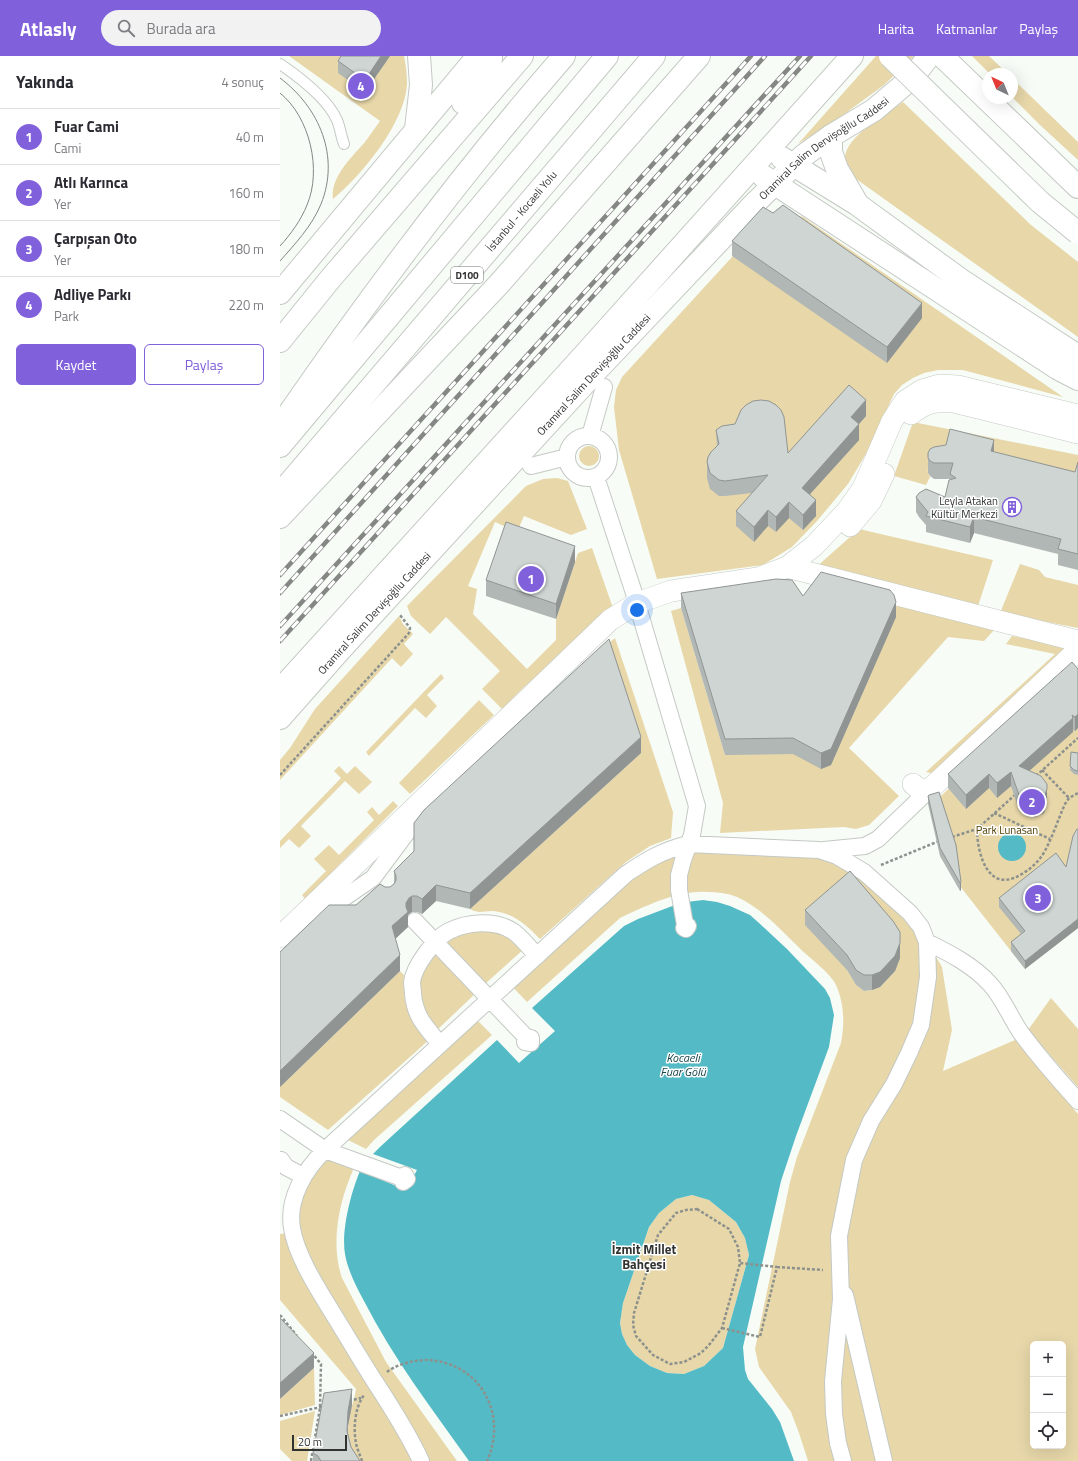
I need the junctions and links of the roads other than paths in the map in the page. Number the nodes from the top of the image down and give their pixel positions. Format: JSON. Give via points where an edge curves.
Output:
{"nodes":[{"id":1,"x":420,"y":56,"type":"edge"},
{"id":2,"x":564,"y":56,"type":"edge"},
{"id":3,"x":607,"y":56,"type":"edge"},
{"id":4,"x":654,"y":56,"type":"edge"},
{"id":5,"x":700,"y":56,"type":"edge"},
{"id":6,"x":852,"y":56,"type":"edge"},
{"id":7,"x":890,"y":56,"type":"edge"},
{"id":8,"x":929,"y":56,"type":"edge"},
{"id":9,"x":942,"y":56,"type":"edge"},
{"id":10,"x":479,"y":61,"type":"edge"},
{"id":11,"x":517,"y":62,"type":"edge"},
{"id":12,"x":280,"y":64,"type":"edge"},
{"id":13,"x":416,"y":129,"type":"junction"},
{"id":14,"x":831,"y":136,"type":"junction"},
{"id":15,"x":344,"y":144,"type":"dead end"},
{"id":16,"x":769,"y":149,"type":"junction"},
{"id":17,"x":793,"y":165,"type":"junction"},
{"id":18,"x":752,"y":168,"type":"junction"},
{"id":19,"x":1070,"y":174,"type":"edge"},
{"id":20,"x":775,"y":184,"type":"junction"},
{"id":21,"x":1078,"y":187,"type":"edge"},
{"id":22,"x":858,"y":205,"type":"junction"},
{"id":23,"x":1078,"y":233,"type":"edge"},
{"id":24,"x":352,"y":254,"type":"junction"},
{"id":25,"x":280,"y":294,"type":"edge"},
{"id":26,"x":280,"y":341,"type":"edge"},
{"id":27,"x":1078,"y":356,"type":"edge"},
{"id":28,"x":1078,"y":379,"type":"edge"},
{"id":29,"x":604,"y":387,"type":"dead end"},
{"id":30,"x":1078,"y":415,"type":"edge"},
{"id":31,"x":280,"y":427,"type":"edge"},
{"id":32,"x":1078,"y":433,"type":"edge"},
{"id":33,"x":590,"y":436,"type":"junction"},
{"id":34,"x":280,"y":446,"type":"edge"},
{"id":35,"x":567,"y":457,"type":"junction"},
{"id":36,"x":531,"y":466,"type":"dead end"},
{"id":37,"x":596,"y":477,"type":"junction"},
{"id":38,"x":280,"y":494,"type":"edge"},
{"id":39,"x":280,"y":517,"type":"edge"},
{"id":40,"x":793,"y":568,"type":"junction"},
{"id":41,"x":639,"y":610,"type":"junction"},
{"id":42,"x":1078,"y":640,"type":"edge"},
{"id":43,"x":1078,"y":650,"type":"edge"},
{"id":44,"x":280,"y":690,"type":"edge"},
{"id":45,"x":304,"y":691,"type":"junction"},
{"id":46,"x":280,"y":718,"type":"edge"},
{"id":47,"x":280,"y":736,"type":"edge"},
{"id":48,"x":921,"y":786,"type":"joint"},
{"id":49,"x":417,"y":819,"type":"junction"},
{"id":50,"x":688,"y":844,"type":"junction"},
{"id":51,"x":819,"y":850,"type":"junction"},
{"id":52,"x":415,"y":921,"type":"dead end"},
{"id":53,"x":308,"y":923,"type":"junction"},
{"id":54,"x":685,"y":924,"type":"dead end"},
{"id":55,"x":280,"y":937,"type":"edge"},
{"id":56,"x":927,"y":942,"type":"junction"},
{"id":57,"x":436,"y":943,"type":"junction"},
{"id":58,"x":280,"y":949,"type":"edge"},
{"id":59,"x":537,"y":956,"type":"junction"},
{"id":60,"x":490,"y":999,"type":"junction"},
{"id":61,"x":526,"y":1037,"type":"dead end"},
{"id":62,"x":440,"y":1044,"type":"junction"},
{"id":63,"x":1078,"y":1101,"type":"edge"},
{"id":64,"x":280,"y":1119,"type":"edge"},
{"id":65,"x":325,"y":1150,"type":"junction"},
{"id":66,"x":281,"y":1160,"type":"dead end"},
{"id":67,"x":303,"y":1176,"type":"junction"},
{"id":68,"x":402,"y":1178,"type":"dead end"},
{"id":69,"x":286,"y":1228,"type":"edge"},
{"id":70,"x":840,"y":1271,"type":"junction"},
{"id":71,"x":421,"y":1461,"type":"edge"},
{"id":72,"x":843,"y":1461,"type":"edge"},
{"id":73,"x":884,"y":1461,"type":"edge"}],
"edges":[{"from":1,"to":13,"type":"main road","via":[[421,85]]},
{"from":2,"to":31,"type":"main road","via":[[415,238],[331,352]]},
{"from":3,"to":34,"type":"main road","number":"D100"},
{"from":4,"to":38,"type":"main road","name":"İstanbul - Kocaeli Yolu","number":"D100"},
{"from":5,"to":39,"type":"main road","via":[[484,301]]},
{"from":6,"to":16,"type":"main road","name":"Oramiral Salim Dervişoğllu Caddesi"},
{"from":7,"to":23,"type":"main road","bridge":true,"via":[[1040,202]]},
{"from":8,"to":14,"type":"main road","name":"Oramiral Salim Dervişoğllu Caddesi","via":[[913,77],[874,110]]},
{"from":9,"to":19,"type":"main road"},
{"from":10,"to":11,"type":"main road","via":[[490,78],[498,77]]},
{"from":10,"to":13,"type":"main road"},
{"from":10,"to":24,"type":"main road","via":[[477,87],[369,213],[363,222]]},
{"from":11,"to":24,"type":"main road"},
{"from":12,"to":15,"type":"lane","via":[[306,83],[323,100],[336,119]]},
{"from":13,"to":25,"type":"main road"},
{"from":14,"to":17,"type":"main road","name":"Oramiral Salim Dervişoğllu Caddesi"},
{"from":14,"to":22,"type":"main road","via":[[831,152],[837,169]]},
{"from":16,"to":17,"type":"main road"},
{"from":16,"to":18,"type":"main road","name":"Oramiral Salim Dervişoğllu Caddesi"},
{"from":17,"to":20,"type":"main road","name":"Oramiral Salim Dervişoğllu Caddesi"},
{"from":17,"to":22,"type":"main road"},
{"from":18,"to":20,"type":"main road"},
{"from":18,"to":44,"type":"main road","name":"Oramiral Salim Dervişoğllu Caddesi"},
{"from":19,"to":21,"type":"main road"},
{"from":20,"to":28,"type":"main road","via":[[1057,368]]},
{"from":20,"to":45,"type":"main road","name":"Oramiral Salim Dervişoğllu Caddesi","via":[[598,369]]},
{"from":22,"to":27,"type":"main road","via":[[961,280]]},
{"from":24,"to":26,"type":"main road"},
{"from":29,"to":33,"type":"street"},
{"from":30,"to":40,"type":"street","via":[[958,386],[939,385],[922,390],[905,401],[892,420],[862,488],[846,512]]},
{"from":32,"to":40,"type":"street","via":[[954,402],[923,405],[910,415],[902,429],[872,501],[844,534]]},
{"from":33,"to":35,"type":"street","via":[[583,436],[571,444]]},
{"from":33,"to":37,"type":"street","via":[[597,437],[603,442],[609,454],[606,468]]},
{"from":35,"to":36,"type":"street"},
{"from":35,"to":37,"type":"street","via":[[576,474],[582,477]]},
{"from":37,"to":41,"type":"street"},
{"from":40,"to":41,"type":"street","via":[[789,578],[765,589]]},
{"from":40,"to":42,"type":"street"},
{"from":41,"to":49,"type":"street","via":[[633,621],[606,641]]},
{"from":41,"to":50,"type":"street","via":[[697,806]]},
{"from":41,"to":55,"type":"street","via":[[610,620]]},
{"from":43,"to":48,"type":"street"},
{"from":45,"to":46,"type":"main road","name":"Oramiral Salim Dervişoğllu Caddesi"},
{"from":45,"to":47,"type":"main road"},
{"from":48,"to":51,"type":"street","via":[[878,839],[865,846]]},
{"from":49,"to":53,"type":"street"},
{"from":49,"to":53,"type":"street","via":[[377,883]]},
{"from":50,"to":51,"type":"street"},
{"from":50,"to":54,"type":"street","via":[[679,875]]},
{"from":50,"to":59,"type":"street","via":[[652,857],[626,874]]},
{"from":51,"to":56,"type":"street","via":[[837,856],[864,872],[910,913],[921,927]]},
{"from":52,"to":57,"type":"street"},
{"from":53,"to":58,"type":"street"},
{"from":56,"to":63,"type":"street","via":[[956,956],[990,984],[1036,1054]]},
{"from":56,"to":70,"type":"street","via":[[928,977],[921,1025],[894,1084],[871,1121],[854,1160],[839,1236]]},
{"from":57,"to":59,"type":"street","via":[[447,932],[460,926],[478,923],[497,925],[514,931]]},
{"from":57,"to":60,"type":"street"},
{"from":57,"to":62,"type":"street","via":[[418,965],[412,982],[418,1016]]},
{"from":59,"to":60,"type":"street"},
{"from":60,"to":61,"type":"street"},
{"from":60,"to":62,"type":"street"},
{"from":62,"to":65,"type":"street"},
{"from":64,"to":65,"type":"street"},
{"from":65,"to":67,"type":"street"},
{"from":65,"to":68,"type":"street"},
{"from":66,"to":67,"type":"street","via":[[286,1167]]},
{"from":67,"to":69,"type":"street"},
{"from":69,"to":71,"type":"street","via":[[307,1270],[397,1415]]},
{"from":70,"to":72,"type":"street","via":[[841,1299],[833,1381],[834,1414]]},
{"from":70,"to":73,"type":"street"}]}
